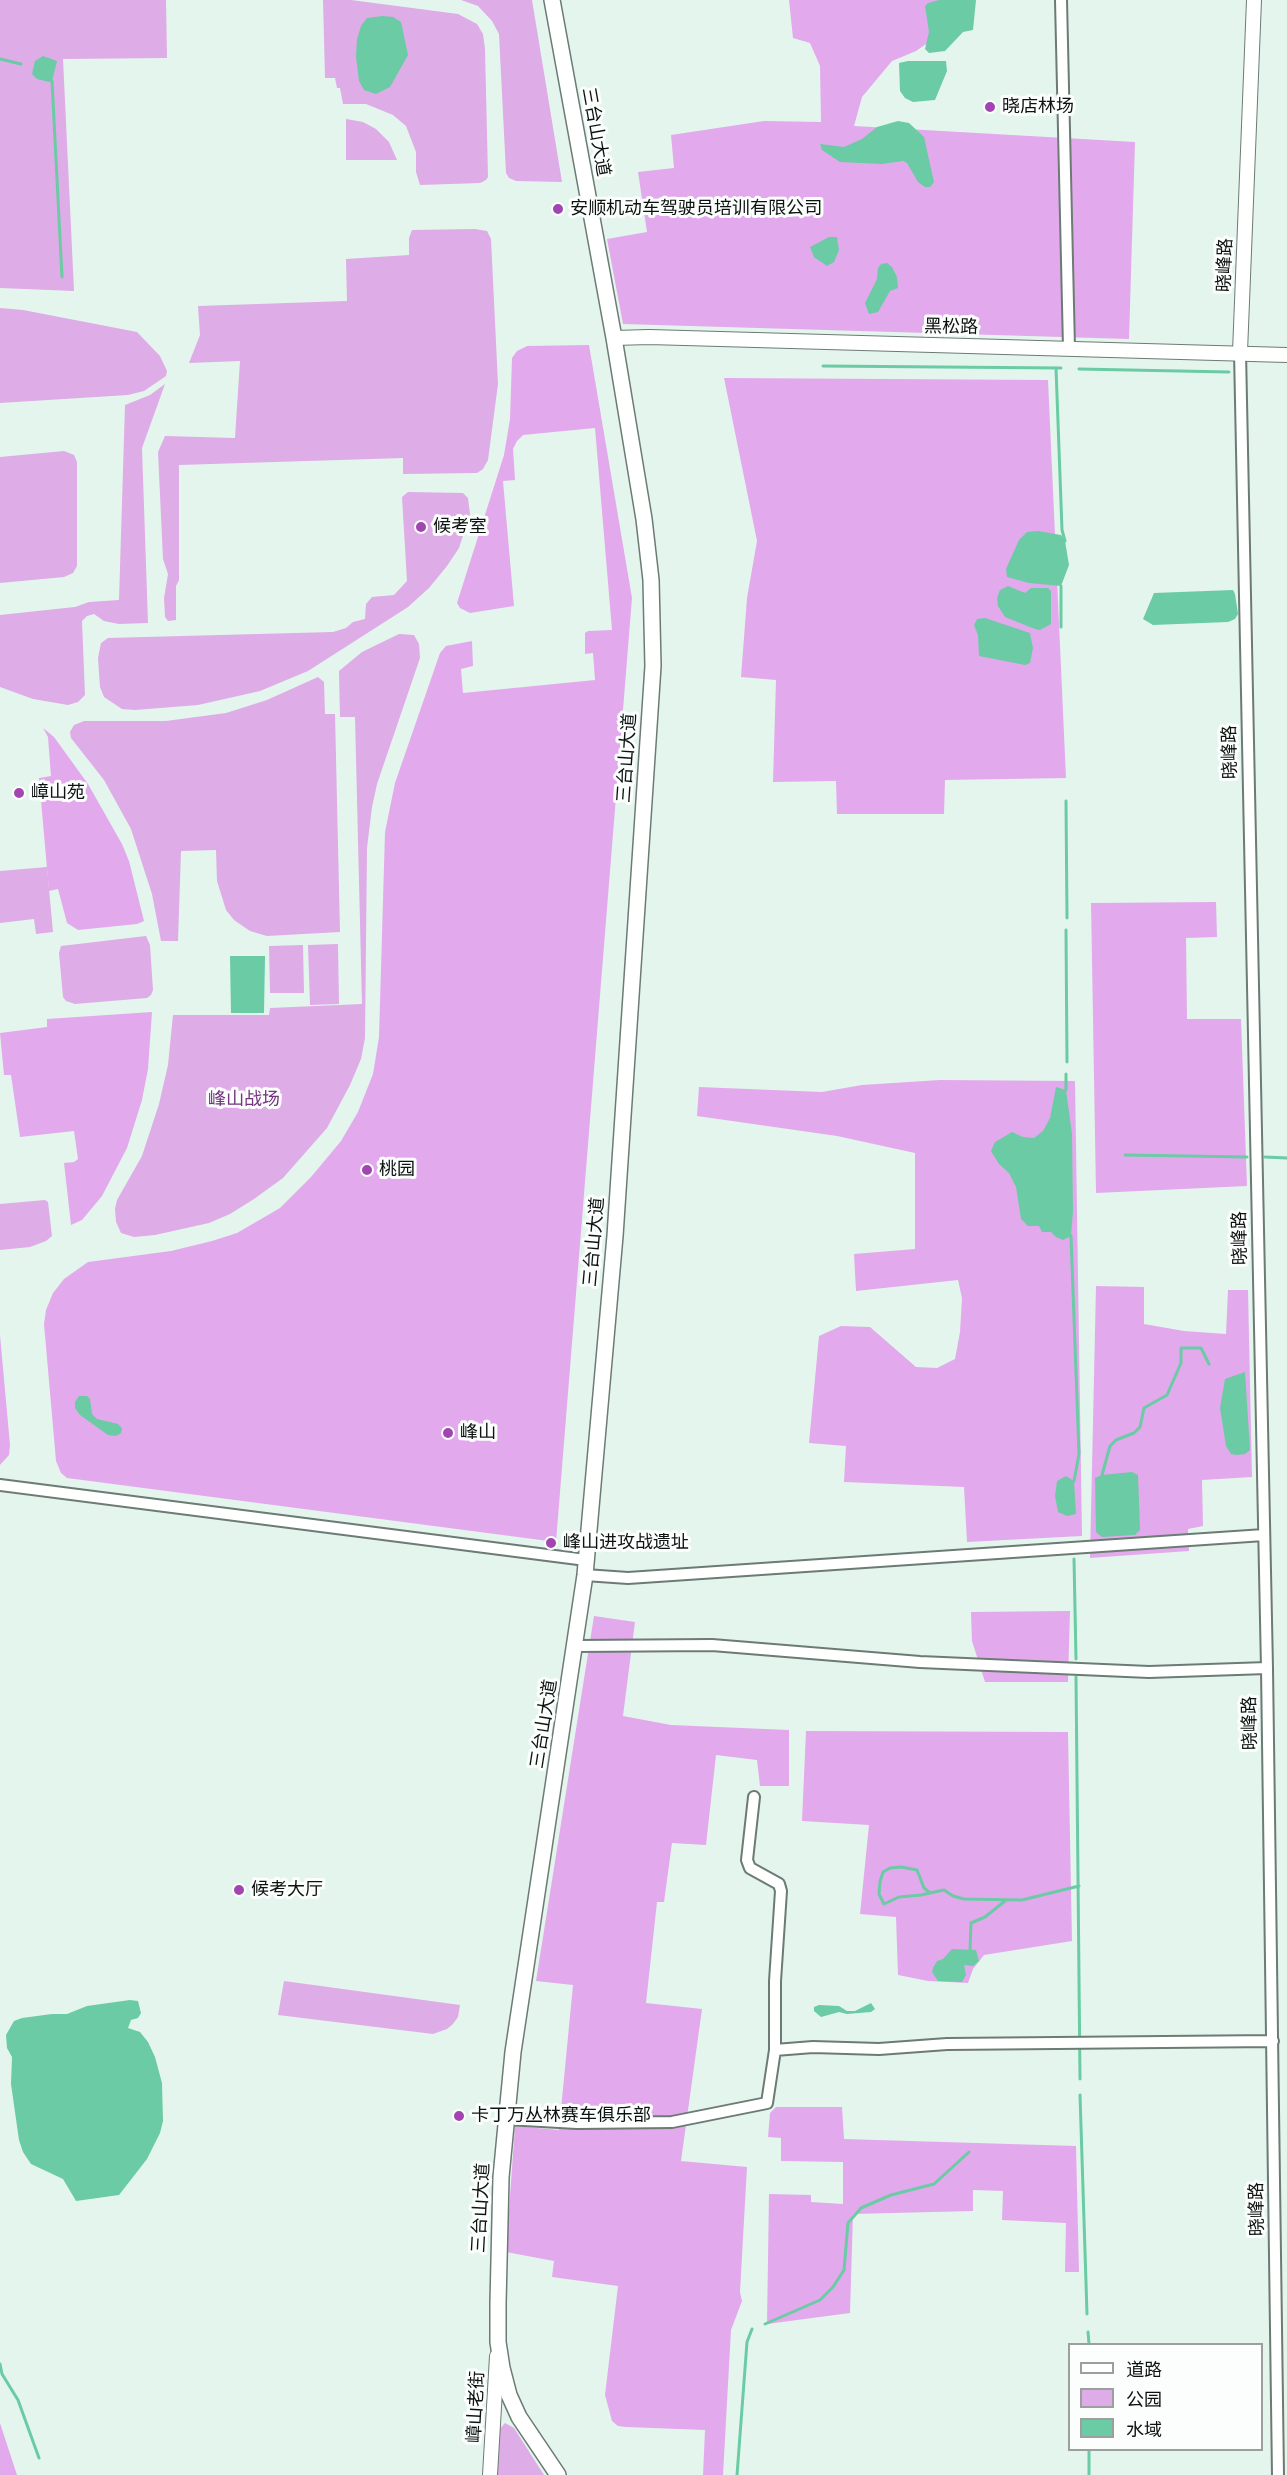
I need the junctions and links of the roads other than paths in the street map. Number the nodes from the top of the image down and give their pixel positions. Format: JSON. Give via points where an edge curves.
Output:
{"nodes":[{"id":1,"x":552,"y":0,"type":"edge"},
{"id":2,"x":1061,"y":0,"type":"edge"},
{"id":3,"x":1254,"y":0,"type":"edge"},
{"id":4,"x":614,"y":338,"type":"junction"},
{"id":5,"x":1069,"y":348,"type":"junction"},
{"id":6,"x":1240,"y":352,"type":"junction"},
{"id":7,"x":1287,"y":355,"type":"edge"},
{"id":8,"x":0,"y":1485,"type":"edge"},
{"id":9,"x":1264,"y":1535,"type":"junction"},
{"id":10,"x":586,"y":1568,"type":"junction"},
{"id":11,"x":576,"y":1646,"type":"junction"},
{"id":12,"x":1268,"y":1668,"type":"junction"},
{"id":13,"x":754,"y":1797,"type":"dead end"},
{"id":14,"x":1273,"y":2041,"type":"junction"},
{"id":15,"x":776,"y":2050,"type":"junction"},
{"id":16,"x":506,"y":2119,"type":"junction"},
{"id":17,"x":498,"y":2342,"type":"junction"},
{"id":18,"x":490,"y":2475,"type":"edge"},
{"id":19,"x":558,"y":2475,"type":"edge"},
{"id":20,"x":1278,"y":2475,"type":"edge"}],
"edges":[{"from":1,"to":4,"type":"main road","name":"三台山大道"},
{"from":2,"to":5,"type":"street"},
{"from":3,"to":6,"type":"street","name":"晓峰路"},
{"from":4,"to":5,"type":"street","name":"黑松路"},
{"from":4,"to":10,"type":"main road","name":"三台山大道","via":[[644,519],[651,580],[653,666],[615,1236]]},
{"from":5,"to":6,"type":"street","name":"黑松路"},
{"from":6,"to":7,"type":"street","name":"黑松路"},
{"from":6,"to":9,"type":"street","name":"晓峰路"},
{"from":8,"to":10,"type":"street"},
{"from":9,"to":10,"type":"street","via":[[628,1578]]},
{"from":9,"to":12,"type":"street","name":"晓峰路"},
{"from":10,"to":11,"type":"main road","name":"三台山大道"},
{"from":11,"to":12,"type":"street","via":[[712,1645],[920,1662],[1149,1672]]},
{"from":11,"to":16,"type":"main road","name":"三台山大道"},
{"from":12,"to":14,"type":"street","name":"晓峰路"},
{"from":13,"to":15,"type":"street","via":[[747,1860],[750,1868],[779,1884],[781,1891],[775,1982]]},
{"from":14,"to":15,"type":"street"},
{"from":14,"to":20,"type":"street","name":"晓峰路"},
{"from":15,"to":16,"type":"street","via":[[770,2097],[760,2105],[672,2122]]},
{"from":16,"to":17,"type":"main road","name":"三台山大道","via":[[499,2222]]},
{"from":17,"to":18,"type":"street","name":"嶂山老街"},
{"from":17,"to":19,"type":"main road","name":"三台山大道","via":[[505,2384],[514,2408]]}]}
